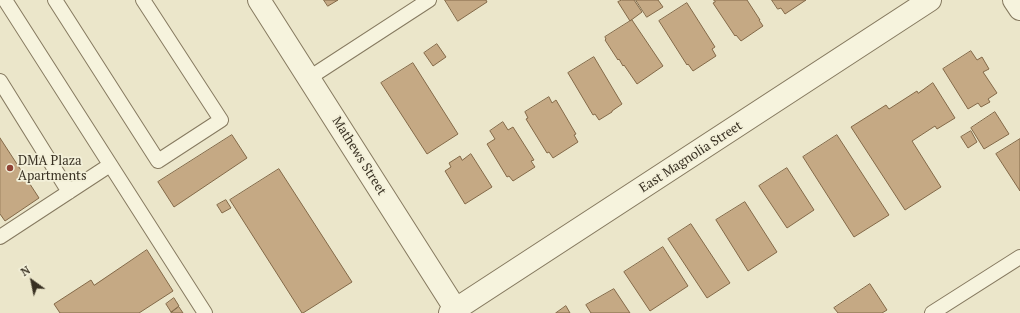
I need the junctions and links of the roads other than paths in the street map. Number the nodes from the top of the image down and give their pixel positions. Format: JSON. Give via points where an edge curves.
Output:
{"nodes":[{"id":1,"x":4,"y":0,"type":"edge"},
{"id":2,"x":55,"y":0,"type":"edge"},
{"id":3,"x":143,"y":0,"type":"edge"},
{"id":4,"x":259,"y":0,"type":"edge"},
{"id":5,"x":429,"y":0,"type":"edge"},
{"id":6,"x":930,"y":0,"type":"edge"},
{"id":7,"x":1014,"y":0,"type":"edge"},
{"id":8,"x":1020,"y":9,"type":"edge"},
{"id":9,"x":309,"y":78,"type":"junction"},
{"id":10,"x":0,"y":81,"type":"edge"},
{"id":11,"x":110,"y":165,"type":"junction"},
{"id":12,"x":69,"y":192,"type":"junction"},
{"id":13,"x":0,"y":237,"type":"edge"},
{"id":14,"x":1020,"y":257,"type":"edge"},
{"id":15,"x":455,"y":312,"type":"edge"},
{"id":16,"x":205,"y":313,"type":"edge"},
{"id":17,"x":932,"y":313,"type":"edge"}],
"edges":[{"from":1,"to":11,"type":"lane"},
{"from":2,"to":3,"type":"lane","via":[[158,161],[221,120]]},
{"from":4,"to":9,"type":"street","name":"Mathews Street"},
{"from":5,"to":9,"type":"lane"},
{"from":6,"to":15,"type":"street","name":"East Magnolia Street"},
{"from":7,"to":8,"type":"street"},
{"from":9,"to":15,"type":"street","name":"Mathews Street"},
{"from":10,"to":12,"type":"lane"},
{"from":11,"to":12,"type":"lane"},
{"from":11,"to":16,"type":"lane"},
{"from":12,"to":13,"type":"lane"},
{"from":14,"to":17,"type":"lane"}]}
